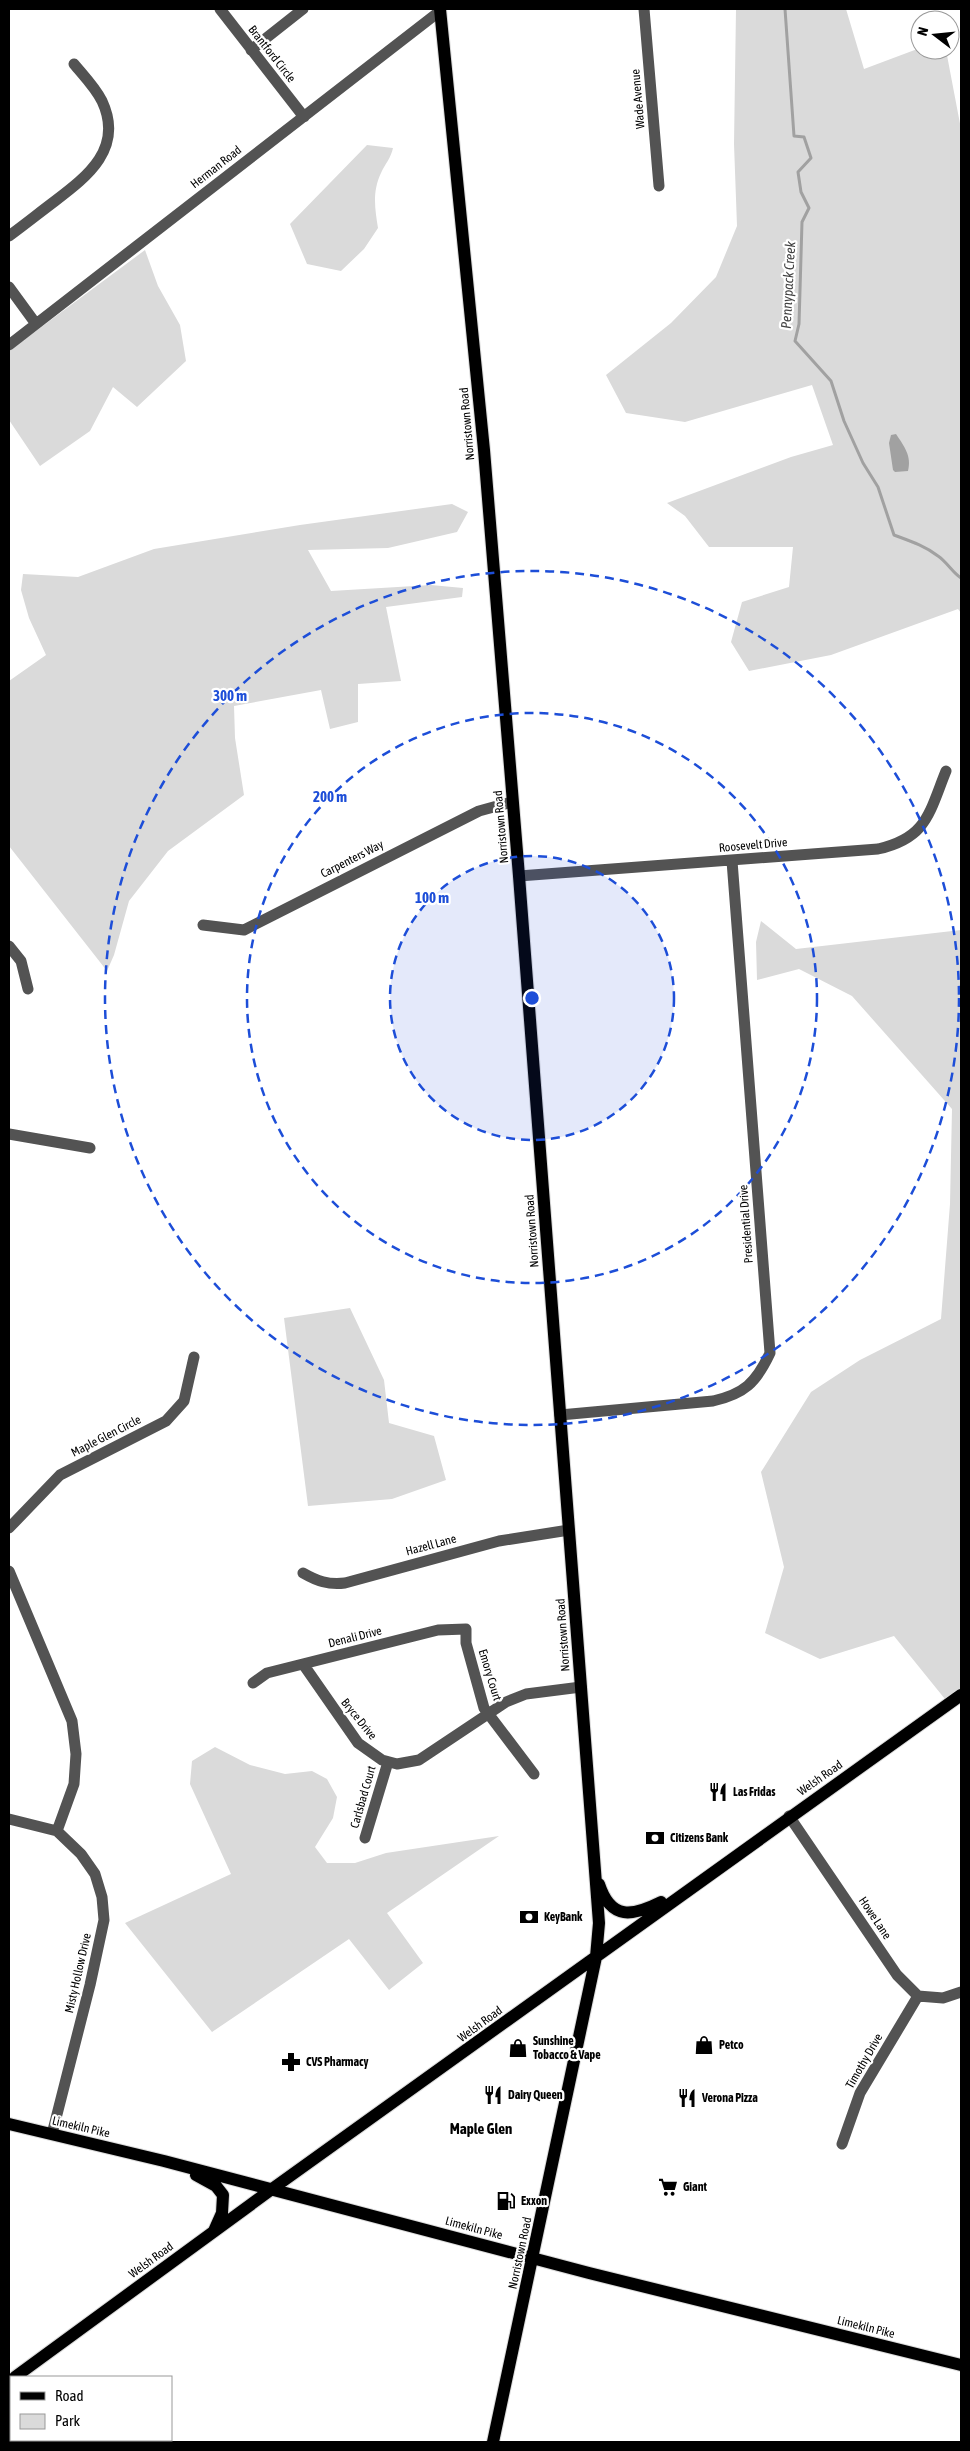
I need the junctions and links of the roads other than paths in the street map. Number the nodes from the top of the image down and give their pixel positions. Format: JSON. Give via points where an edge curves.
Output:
{"nodes":[{"id":1,"x":220,"y":9,"type":"edge"},
{"id":2,"x":303,"y":9,"type":"edge"},
{"id":3,"x":644,"y":9,"type":"edge"},
{"id":4,"x":440,"y":10,"type":"edge"},
{"id":5,"x":251,"y":50,"type":"junction"},
{"id":6,"x":74,"y":64,"type":"dead end"},
{"id":7,"x":304,"y":117,"type":"junction"},
{"id":8,"x":659,"y":186,"type":"dead end"},
{"id":9,"x":9,"y":236,"type":"edge"},
{"id":10,"x":9,"y":287,"type":"edge"},
{"id":11,"x":36,"y":324,"type":"junction"},
{"id":12,"x":9,"y":345,"type":"edge"},
{"id":13,"x":946,"y":771,"type":"dead end"},
{"id":14,"x":512,"y":802,"type":"junction"},
{"id":15,"x":732,"y":861,"type":"junction"},
{"id":16,"x":519,"y":876,"type":"junction"},
{"id":17,"x":204,"y":925,"type":"dead end"},
{"id":18,"x":9,"y":946,"type":"edge"},
{"id":19,"x":28,"y":989,"type":"dead end"},
{"id":20,"x":9,"y":1134,"type":"edge"},
{"id":21,"x":90,"y":1148,"type":"dead end"},
{"id":22,"x":194,"y":1357,"type":"dead end"},
{"id":23,"x":560,"y":1415,"type":"junction"},
{"id":24,"x":9,"y":1528,"type":"edge"},
{"id":25,"x":569,"y":1530,"type":"junction"},
{"id":26,"x":9,"y":1571,"type":"edge"},
{"id":27,"x":303,"y":1573,"type":"dead end"},
{"id":28,"x":466,"y":1629,"type":"joint"},
{"id":29,"x":303,"y":1664,"type":"junction"},
{"id":30,"x":253,"y":1683,"type":"dead end"},
{"id":31,"x":581,"y":1687,"type":"junction"},
{"id":32,"x":961,"y":1695,"type":"edge"},
{"id":33,"x":488,"y":1714,"type":"junction"},
{"id":34,"x":388,"y":1762,"type":"junction"},
{"id":35,"x":534,"y":1774,"type":"dead end"},
{"id":36,"x":790,"y":1816,"type":"junction"},
{"id":37,"x":9,"y":1819,"type":"edge"},
{"id":38,"x":57,"y":1831,"type":"junction"},
{"id":39,"x":366,"y":1838,"type":"dead end"},
{"id":40,"x":595,"y":1870,"type":"junction"},
{"id":41,"x":705,"y":1878,"type":"junction"},
{"id":42,"x":596,"y":1957,"type":"junction"},
{"id":43,"x":961,"y":1992,"type":"edge"},
{"id":44,"x":918,"y":1996,"type":"junction"},
{"id":45,"x":9,"y":2124,"type":"edge"},
{"id":46,"x":52,"y":2134,"type":"junction"},
{"id":47,"x":842,"y":2144,"type":"dead end"},
{"id":48,"x":164,"y":2161,"type":"junction"},
{"id":49,"x":272,"y":2190,"type":"junction"},
{"id":50,"x":214,"y":2231,"type":"junction"},
{"id":51,"x":534,"y":2258,"type":"junction"},
{"id":52,"x":961,"y":2365,"type":"edge"},
{"id":53,"x":16,"y":2376,"type":"edge"},
{"id":54,"x":493,"y":2442,"type":"edge"}],
"edges":[{"from":1,"to":5,"type":"street","name":"Brantford Circle"},
{"from":2,"to":5,"type":"street"},
{"from":3,"to":8,"type":"street","name":"Wade Avenue"},
{"from":4,"to":7,"type":"street","name":"Herman Road"},
{"from":4,"to":14,"type":"main road","name":"Norristown Road","via":[[484,457]]},
{"from":5,"to":7,"type":"street","name":"Brantford Circle"},
{"from":6,"to":9,"type":"street","via":[[101,98],[106,110],[108,132],[102,154],[86,177]]},
{"from":7,"to":11,"type":"street","name":"Herman Road"},
{"from":10,"to":11,"type":"street"},
{"from":11,"to":12,"type":"street","name":"Herman Road"},
{"from":13,"to":15,"type":"street","name":"Roosevelt Drive","via":[[925,822],[906,841],[878,849]]},
{"from":14,"to":16,"type":"main road","name":"Norristown Road"},
{"from":14,"to":17,"type":"street","name":"Carpenters Way","via":[[479,811],[244,930]]},
{"from":15,"to":16,"type":"street","name":"Roosevelt Drive"},
{"from":15,"to":23,"type":"street","name":"Presidential Drive","via":[[770,1353],[754,1381],[733,1396],[713,1402]]},
{"from":16,"to":23,"type":"main road","name":"Norristown Road"},
{"from":18,"to":19,"type":"street","via":[[21,961]]},
{"from":20,"to":21,"type":"street"},
{"from":22,"to":24,"type":"street","name":"Maple Glen Circle","via":[[184,1401],[166,1420],[60,1476]]},
{"from":23,"to":25,"type":"main road","name":"Norristown Road"},
{"from":25,"to":27,"type":"street","name":"Hazell Lane","via":[[498,1541],[345,1583],[316,1581]]},
{"from":25,"to":31,"type":"main road","name":"Norristown Road"},
{"from":26,"to":38,"type":"street","via":[[72,1721],[76,1754],[74,1784]]},
{"from":28,"to":29,"type":"street","name":"Denali Drive","via":[[438,1630]]},
{"from":28,"to":33,"type":"street","name":"Emory Court","via":[[466,1643],[480,1697]]},
{"from":29,"to":30,"type":"street","name":"Denali Drive","via":[[267,1673]]},
{"from":29,"to":34,"type":"street","name":"Bryce Drive","via":[[358,1744]]},
{"from":31,"to":33,"type":"street","via":[[526,1694]]},
{"from":31,"to":40,"type":"main road","name":"Norristown Road"},
{"from":32,"to":36,"type":"main road","name":"Welsh Road"},
{"from":33,"to":34,"type":"street","via":[[419,1760]]},
{"from":33,"to":35,"type":"street","name":"Emory Court"},
{"from":34,"to":39,"type":"street","name":"Carlsbad Court"},
{"from":36,"to":41,"type":"main road","name":"Welsh Road"},
{"from":36,"to":44,"type":"street","name":"Howe Lane","via":[[897,1975]]},
{"from":37,"to":38,"type":"street","name":"Misty Hollow Drive"},
{"from":38,"to":46,"type":"street","name":"Misty Hollow Drive","via":[[81,1854],[95,1874],[104,1920]]},
{"from":40,"to":41,"type":"main road","via":[[606,1899],[618,1910],[634,1914]]},
{"from":40,"to":42,"type":"main road","name":"Norristown Road","via":[[599,1923]]},
{"from":41,"to":42,"type":"main road","name":"Welsh Road"},
{"from":42,"to":49,"type":"main road","name":"Welsh Road"},
{"from":42,"to":51,"type":"main road","name":"Norristown Road"},
{"from":43,"to":44,"type":"street","via":[[943,1998]]},
{"from":44,"to":47,"type":"street","name":"Timothy Drive","via":[[860,2093]]},
{"from":45,"to":46,"type":"main road","name":"Limekiln Pike"},
{"from":46,"to":48,"type":"main road","name":"Limekiln Pike"},
{"from":48,"to":49,"type":"main road","name":"Limekiln Pike"},
{"from":48,"to":50,"type":"main road","via":[[203,2178],[223,2195],[222,2213]]},
{"from":49,"to":50,"type":"main road","name":"Welsh Road"},
{"from":49,"to":51,"type":"main road","name":"Limekiln Pike"},
{"from":50,"to":53,"type":"main road","name":"Welsh Road"},
{"from":51,"to":52,"type":"main road","name":"Limekiln Pike"},
{"from":51,"to":54,"type":"main road","name":"Norristown Road"}]}
